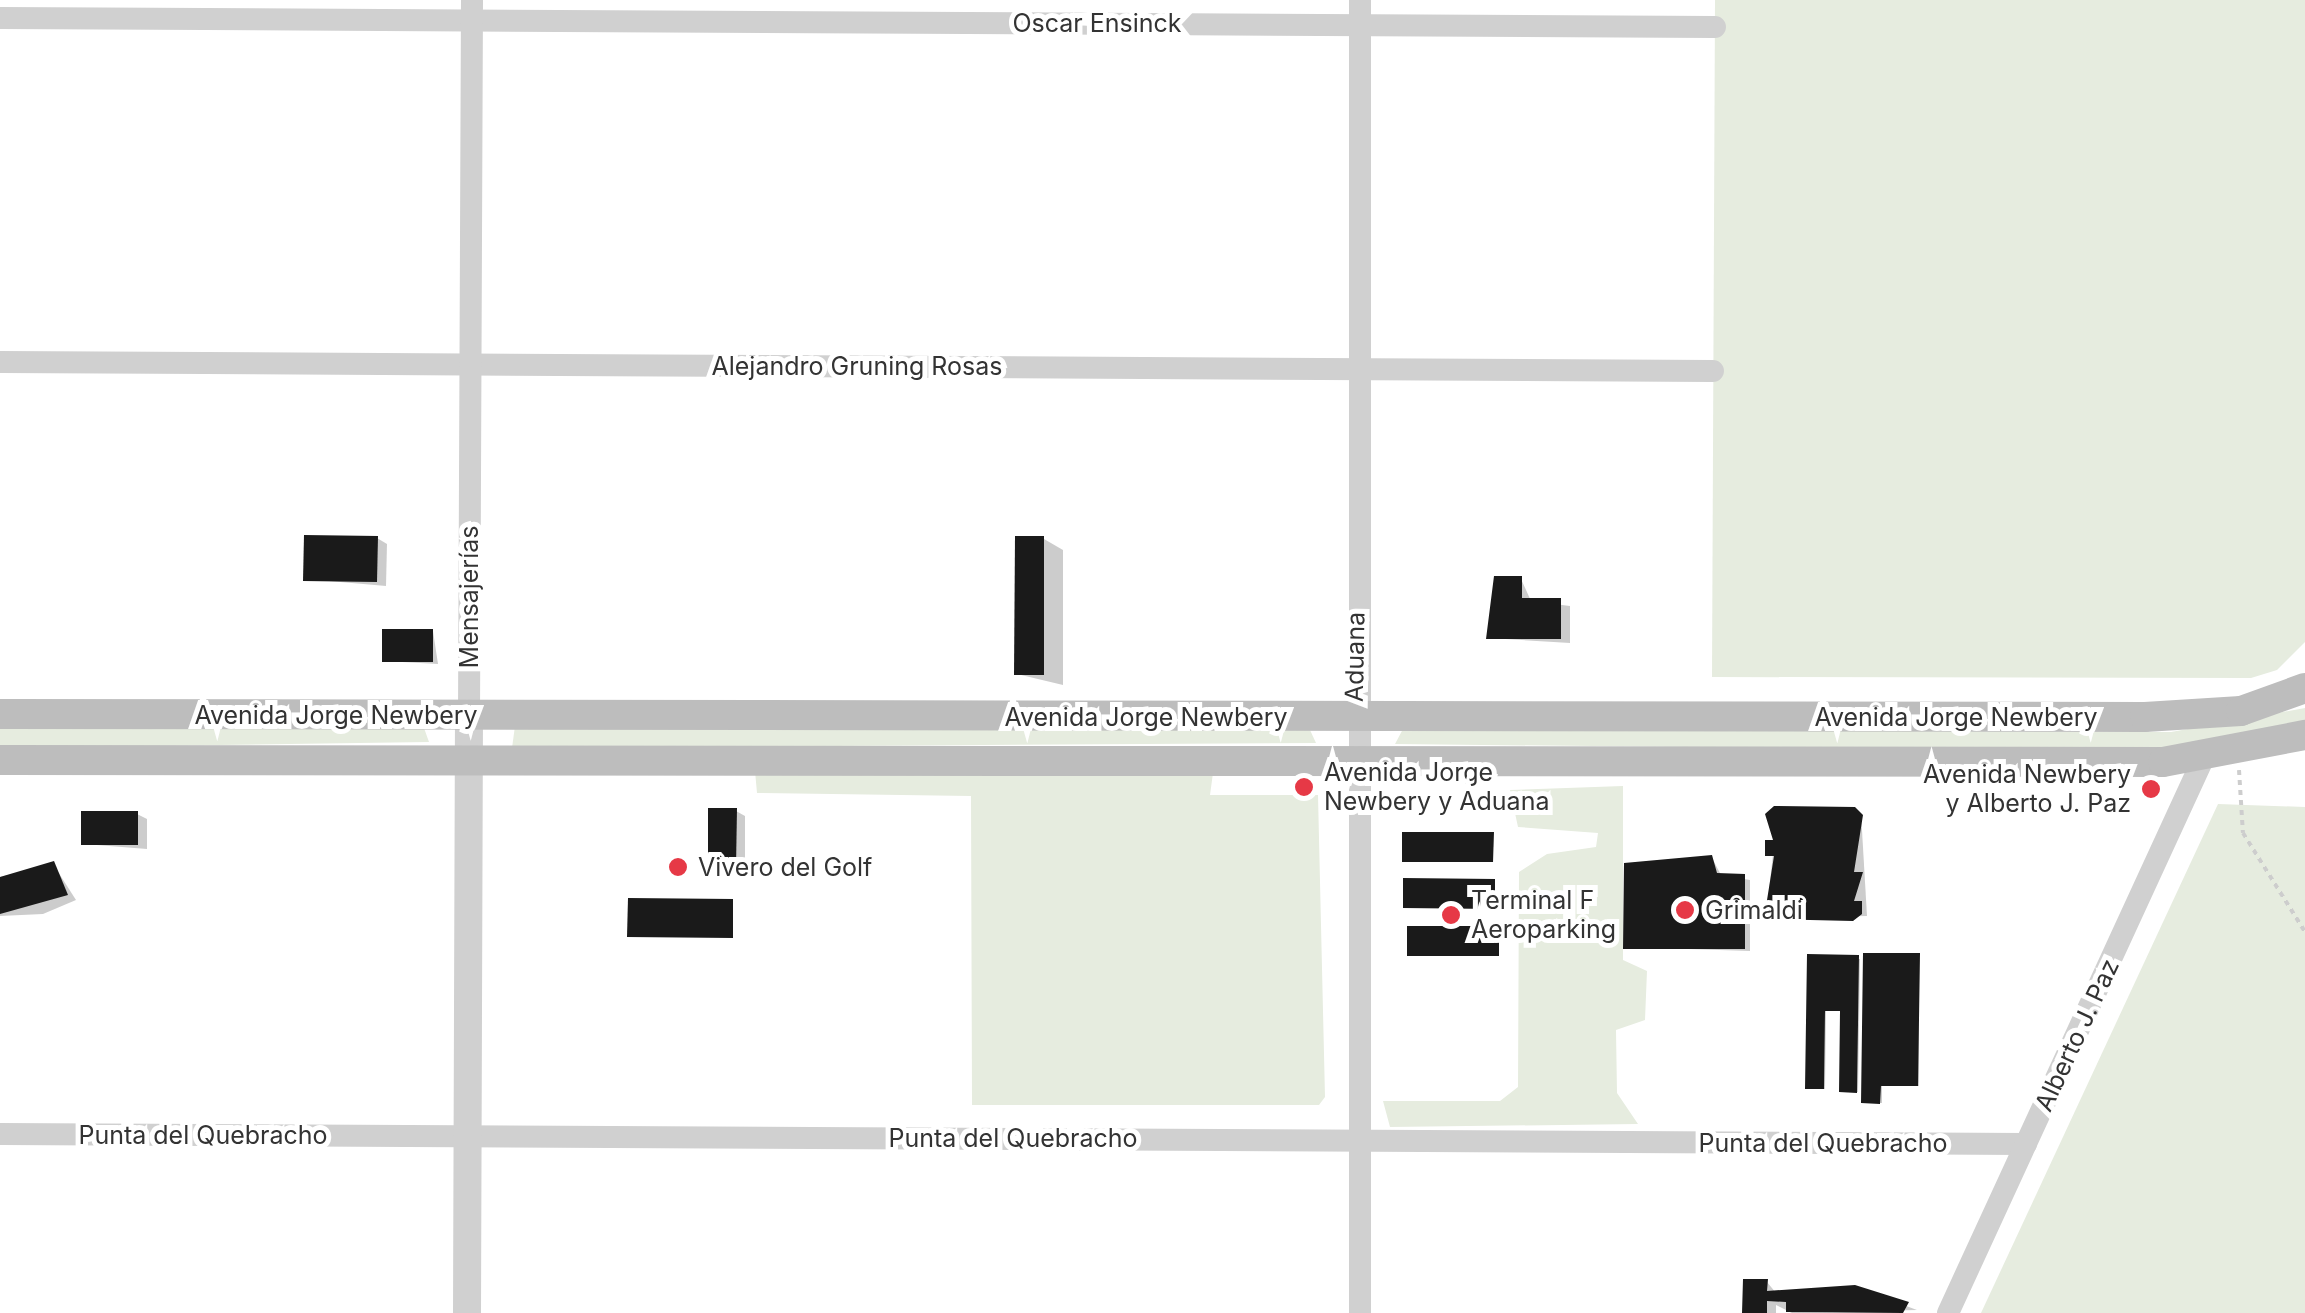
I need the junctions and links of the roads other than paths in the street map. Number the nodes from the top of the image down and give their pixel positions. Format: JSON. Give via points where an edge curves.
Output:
{"nodes":[{"id":1,"x":1360,"y":0,"type":"edge"},
{"id":2,"x":472,"y":10,"type":"edge"},
{"id":3,"x":0,"y":18,"type":"edge"},
{"id":4,"x":1360,"y":25,"type":"junction"},
{"id":5,"x":1714,"y":26,"type":"dead end"},
{"id":6,"x":0,"y":362,"type":"edge"},
{"id":7,"x":470,"y":364,"type":"junction"},
{"id":8,"x":1360,"y":369,"type":"junction"},
{"id":9,"x":1713,"y":371,"type":"dead end"},
{"id":10,"x":2297,"y":692,"type":"edge"},
{"id":11,"x":0,"y":714,"type":"edge"},
{"id":12,"x":469,"y":716,"type":"junction"},
{"id":13,"x":1354,"y":718,"type":"junction"},
{"id":14,"x":2305,"y":735,"type":"edge"},
{"id":15,"x":2204,"y":758,"type":"junction"},
{"id":16,"x":0,"y":760,"type":"edge"},
{"id":17,"x":468,"y":762,"type":"junction"},
{"id":18,"x":1354,"y":764,"type":"junction"},
{"id":19,"x":0,"y":1134,"type":"edge"},
{"id":20,"x":467,"y":1136,"type":"junction"},
{"id":21,"x":1361,"y":1140,"type":"junction"},
{"id":22,"x":2026,"y":1144,"type":"junction"},
{"id":23,"x":466,"y":1313,"type":"edge"},
{"id":24,"x":1360,"y":1313,"type":"edge"},
{"id":25,"x":1948,"y":1313,"type":"edge"}],
"edges":[{"from":1,"to":4,"type":"street","name":"Aduana"},
{"from":2,"to":3,"type":"street","name":"Oscar Ensinck"},
{"from":2,"to":4,"type":"street","name":"Oscar Ensinck"},
{"from":2,"to":7,"type":"street","name":"Mensajerías"},
{"from":4,"to":5,"type":"street","name":"Oscar Ensinck"},
{"from":4,"to":8,"type":"street","name":"Aduana"},
{"from":6,"to":7,"type":"street","name":"Alejandro Gruning Rosas"},
{"from":7,"to":8,"type":"street","name":"Alejandro Gruning Rosas"},
{"from":7,"to":12,"type":"street","name":"Mensajerías"},
{"from":8,"to":9,"type":"street","name":"Alejandro Gruning Rosas"},
{"from":8,"to":13,"type":"street","name":"Aduana"},
{"from":10,"to":13,"type":"main road","name":"Avenida Jorge Newbery","via":[[2241,711],[2145,716]]},
{"from":11,"to":12,"type":"main road","name":"Avenida Jorge Newbery"},
{"from":12,"to":13,"type":"main road","name":"Avenida Jorge Newbery"},
{"from":12,"to":17,"type":"street","name":"Mensajerías"},
{"from":13,"to":18,"type":"street","name":"Aduana"},
{"from":14,"to":15,"type":"main road","name":"Avenida Jorge Newbery"},
{"from":15,"to":18,"type":"main road","name":"Avenida Jorge Newbery"},
{"from":15,"to":22,"type":"street","name":"Alberto J. Paz"},
{"from":16,"to":17,"type":"main road","name":"Avenida Jorge Newbery"},
{"from":17,"to":18,"type":"main road","name":"Avenida Jorge Newbery"},
{"from":17,"to":20,"type":"street","name":"Mensajerías"},
{"from":18,"to":21,"type":"street","name":"Aduana"},
{"from":19,"to":20,"type":"street","name":"Punta del Quebracho"},
{"from":20,"to":21,"type":"street","name":"Punta del Quebracho"},
{"from":20,"to":23,"type":"street","name":"Mensajerías"},
{"from":21,"to":22,"type":"street","name":"Punta del Quebracho"},
{"from":21,"to":24,"type":"street","name":"Aduana"},
{"from":22,"to":25,"type":"street","name":"Alberto J. Paz"}]}
